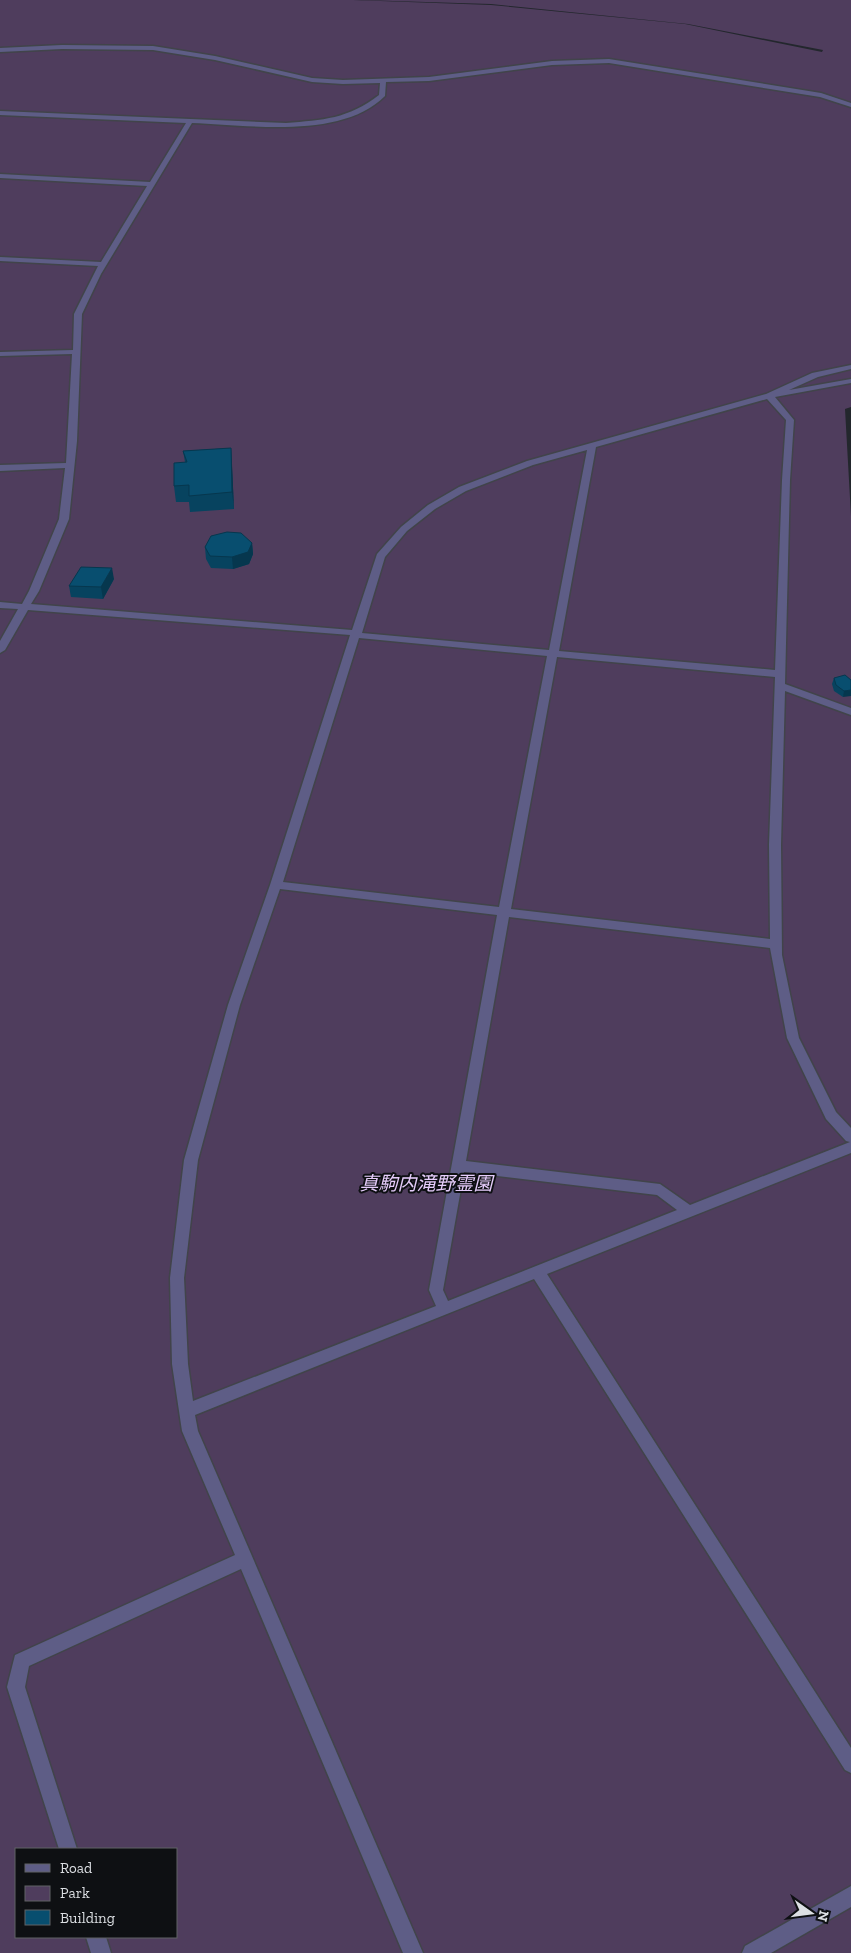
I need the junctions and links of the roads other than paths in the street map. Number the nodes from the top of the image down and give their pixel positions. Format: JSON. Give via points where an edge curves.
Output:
{"nodes":[{"id":1,"x":0,"y":50,"type":"edge"},
{"id":2,"x":383,"y":82,"type":"junction"},
{"id":3,"x":850,"y":96,"type":"edge"},
{"id":4,"x":839,"y":101,"type":"junction"},
{"id":5,"x":851,"y":105,"type":"edge"},
{"id":6,"x":0,"y":113,"type":"edge"},
{"id":7,"x":190,"y":121,"type":"junction"},
{"id":8,"x":0,"y":176,"type":"edge"},
{"id":9,"x":152,"y":184,"type":"junction"},
{"id":10,"x":0,"y":259,"type":"edge"},
{"id":11,"x":104,"y":264,"type":"junction"},
{"id":12,"x":75,"y":352,"type":"junction"},
{"id":13,"x":0,"y":354,"type":"edge"},
{"id":14,"x":851,"y":367,"type":"edge"},
{"id":15,"x":851,"y":381,"type":"edge"},
{"id":16,"x":769,"y":396,"type":"junction"},
{"id":17,"x":592,"y":447,"type":"junction"},
{"id":18,"x":70,"y":465,"type":"junction"},
{"id":19,"x":0,"y":468,"type":"edge"},
{"id":20,"x":0,"y":605,"type":"edge"},
{"id":21,"x":26,"y":607,"type":"junction"},
{"id":22,"x":357,"y":634,"type":"junction"},
{"id":23,"x":0,"y":650,"type":"edge"},
{"id":24,"x":553,"y":653,"type":"junction"},
{"id":25,"x":780,"y":680,"type":"junction"},
{"id":26,"x":851,"y":712,"type":"edge"},
{"id":27,"x":276,"y":885,"type":"junction"},
{"id":28,"x":504,"y":912,"type":"junction"},
{"id":29,"x":776,"y":944,"type":"junction"},
{"id":30,"x":851,"y":1137,"type":"edge"},
{"id":31,"x":851,"y":1147,"type":"edge"},
{"id":32,"x":459,"y":1166,"type":"junction"},
{"id":33,"x":688,"y":1211,"type":"junction"},
{"id":34,"x":537,"y":1271,"type":"junction"},
{"id":35,"x":444,"y":1308,"type":"junction"},
{"id":36,"x":187,"y":1411,"type":"junction"},
{"id":37,"x":245,"y":1559,"type":"junction"},
{"id":38,"x":851,"y":1764,"type":"edge"},
{"id":39,"x":68,"y":1848,"type":"edge"},
{"id":40,"x":851,"y":1896,"type":"edge"},
{"id":41,"x":96,"y":1938,"type":"edge"},
{"id":42,"x":101,"y":1953,"type":"edge"},
{"id":43,"x":413,"y":1953,"type":"edge"},
{"id":44,"x":752,"y":1953,"type":"edge"}],
"edges":[{"from":1,"to":2,"type":"lane","via":[[153,48],[312,80]]},
{"from":2,"to":4,"type":"lane","via":[[552,63],[609,62],[739,81]]},
{"from":2,"to":7,"type":"lane","via":[[382,96],[350,116],[286,125]]},
{"from":3,"to":4,"type":"lane"},
{"from":4,"to":5,"type":"lane"},
{"from":6,"to":7,"type":"lane"},
{"from":7,"to":9,"type":"lane"},
{"from":8,"to":9,"type":"lane"},
{"from":9,"to":11,"type":"lane"},
{"from":10,"to":11,"type":"lane"},
{"from":11,"to":12,"type":"lane","via":[[78,314]]},
{"from":12,"to":13,"type":"lane"},
{"from":12,"to":18,"type":"lane"},
{"from":14,"to":16,"type":"lane","via":[[815,375]]},
{"from":15,"to":16,"type":"lane"},
{"from":16,"to":17,"type":"lane"},
{"from":16,"to":25,"type":"lane","via":[[790,420]]},
{"from":17,"to":22,"type":"lane","via":[[536,461],[483,480],[430,506],[394,538],[380,556]]},
{"from":17,"to":24,"type":"lane"},
{"from":18,"to":19,"type":"lane"},
{"from":18,"to":21,"type":"lane","via":[[64,519]]},
{"from":20,"to":21,"type":"lane"},
{"from":21,"to":22,"type":"lane"},
{"from":21,"to":23,"type":"lane"},
{"from":22,"to":24,"type":"lane"},
{"from":22,"to":27,"type":"lane"},
{"from":24,"to":25,"type":"lane"},
{"from":24,"to":28,"type":"lane"},
{"from":25,"to":26,"type":"lane"},
{"from":25,"to":29,"type":"lane","via":[[775,844]]},
{"from":27,"to":28,"type":"lane"},
{"from":27,"to":36,"type":"lane","via":[[234,1005],[190,1160],[177,1278],[180,1364]]},
{"from":28,"to":29,"type":"lane"},
{"from":28,"to":32,"type":"lane"},
{"from":29,"to":30,"type":"lane","via":[[793,1038],[831,1115]]},
{"from":31,"to":33,"type":"lane"},
{"from":32,"to":33,"type":"lane","via":[[660,1190]]},
{"from":32,"to":35,"type":"lane","via":[[436,1290]]},
{"from":33,"to":34,"type":"lane"},
{"from":34,"to":35,"type":"lane"},
{"from":34,"to":38,"type":"lane"},
{"from":35,"to":36,"type":"lane"},
{"from":36,"to":37,"type":"lane","via":[[190,1431]]},
{"from":37,"to":39,"type":"lane","via":[[20,1661],[16,1687]]},
{"from":37,"to":43,"type":"lane"},
{"from":40,"to":44,"type":"lane"},
{"from":41,"to":42,"type":"lane"}]}
